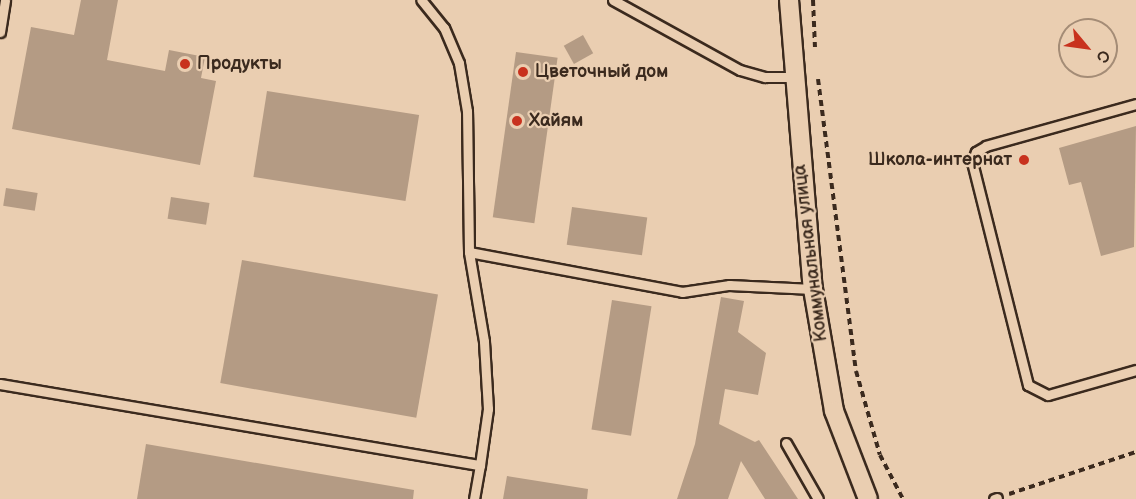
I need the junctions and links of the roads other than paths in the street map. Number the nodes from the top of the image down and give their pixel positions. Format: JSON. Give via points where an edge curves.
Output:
{"nodes":[{"id":1,"x":5,"y":0,"type":"edge"},
{"id":2,"x":424,"y":0,"type":"edge"},
{"id":3,"x":613,"y":0,"type":"edge"},
{"id":4,"x":789,"y":0,"type":"edge"},
{"id":5,"x":0,"y":32,"type":"edge"},
{"id":6,"x":792,"y":77,"type":"junction"},
{"id":7,"x":1136,"y":104,"type":"edge"},
{"id":8,"x":469,"y":252,"type":"junction"},
{"id":9,"x":813,"y":289,"type":"junction"},
{"id":10,"x":1136,"y":370,"type":"edge"},
{"id":11,"x":0,"y":384,"type":"edge"},
{"id":12,"x":786,"y":443,"type":"dead end"},
{"id":13,"x":480,"y":465,"type":"junction"},
{"id":14,"x":474,"y":499,"type":"edge"},
{"id":15,"x":818,"y":499,"type":"edge"},
{"id":16,"x":868,"y":499,"type":"edge"}],
"edges":[{"from":1,"to":5,"type":"lane"},
{"from":2,"to":8,"type":"lane","via":[[444,28],[460,73],[467,111]]},
{"from":3,"to":6,"type":"lane","via":[[740,70],[765,77]]},
{"from":4,"to":6,"type":"street","name":"Коммунальная улица"},
{"from":6,"to":9,"type":"street","name":"Коммунальная улица"},
{"from":7,"to":10,"type":"lane","via":[[986,146],[976,152],[972,162],[1028,385],[1048,395]]},
{"from":8,"to":9,"type":"lane","via":[[682,292],[729,285]]},
{"from":8,"to":13,"type":"lane","via":[[484,341],[488,409]]},
{"from":9,"to":16,"type":"street","name":"Коммунальная улица","via":[[834,411]]},
{"from":11,"to":13,"type":"lane"},
{"from":12,"to":15,"type":"lane"},
{"from":13,"to":14,"type":"lane"}]}
